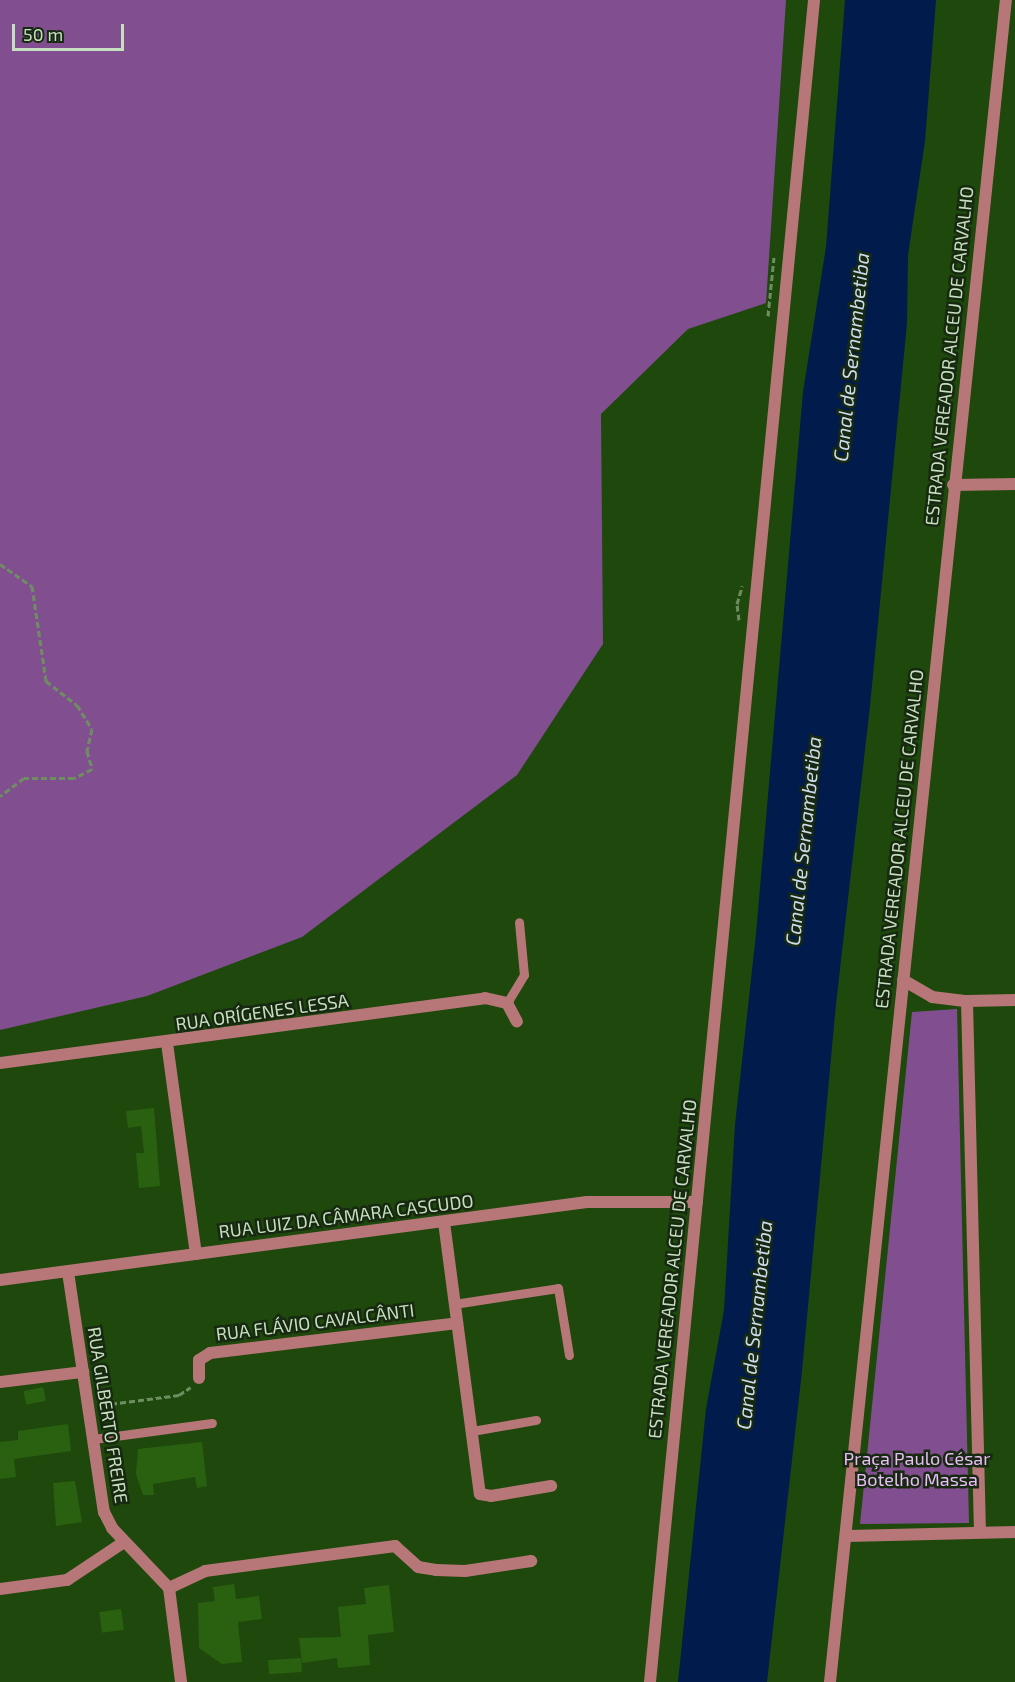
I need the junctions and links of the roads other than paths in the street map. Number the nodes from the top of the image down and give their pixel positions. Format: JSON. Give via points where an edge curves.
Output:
{"nodes":[{"id":1,"x":814,"y":0,"type":"edge"},
{"id":2,"x":1006,"y":0,"type":"edge"},
{"id":3,"x":1015,"y":484,"type":"edge"},
{"id":4,"x":953,"y":485,"type":"junction"},
{"id":5,"x":519,"y":922,"type":"dead end"},
{"id":6,"x":903,"y":980,"type":"junction"},
{"id":7,"x":1015,"y":1000,"type":"edge"},
{"id":8,"x":967,"y":1001,"type":"junction"},
{"id":9,"x":507,"y":1004,"type":"junction"},
{"id":10,"x":517,"y":1022,"type":"dead end"},
{"id":11,"x":167,"y":1043,"type":"junction"},
{"id":12,"x":0,"y":1063,"type":"edge"},
{"id":13,"x":697,"y":1202,"type":"junction"},
{"id":14,"x":444,"y":1222,"type":"junction"},
{"id":15,"x":196,"y":1254,"type":"junction"},
{"id":16,"x":68,"y":1272,"type":"junction"},
{"id":17,"x":0,"y":1280,"type":"edge"},
{"id":18,"x":454,"y":1304,"type":"junction"},
{"id":19,"x":456,"y":1323,"type":"junction"},
{"id":20,"x":569,"y":1355,"type":"dead end"},
{"id":21,"x":82,"y":1372,"type":"junction"},
{"id":22,"x":200,"y":1378,"type":"road end"},
{"id":23,"x":0,"y":1382,"type":"edge"},
{"id":24,"x":536,"y":1420,"type":"dead end"},
{"id":25,"x":212,"y":1423,"type":"dead end"},
{"id":26,"x":471,"y":1431,"type":"junction"},
{"id":27,"x":93,"y":1439,"type":"junction"},
{"id":28,"x":551,"y":1486,"type":"dead end"},
{"id":29,"x":980,"y":1532,"type":"junction"},
{"id":30,"x":1015,"y":1532,"type":"edge"},
{"id":31,"x":848,"y":1536,"type":"junction"},
{"id":32,"x":124,"y":1542,"type":"junction"},
{"id":33,"x":531,"y":1562,"type":"dead end"},
{"id":34,"x":170,"y":1588,"type":"junction"},
{"id":35,"x":0,"y":1589,"type":"edge"},
{"id":36,"x":181,"y":1682,"type":"edge"},
{"id":37,"x":650,"y":1682,"type":"edge"},
{"id":38,"x":830,"y":1682,"type":"edge"}],
"edges":[{"from":1,"to":13,"type":"street","name":"ESTRADA VEREADOR ALCEU DE CARVALHO"},
{"from":2,"to":4,"type":"street","name":"ESTRADA VEREADOR ALCEU DE CARVALHO"},
{"from":3,"to":4,"type":"street"},
{"from":4,"to":6,"type":"street","name":"ESTRADA VEREADOR ALCEU DE CARVALHO"},
{"from":5,"to":9,"type":"lane","via":[[524,975]]},
{"from":6,"to":8,"type":"street","via":[[932,997]]},
{"from":6,"to":31,"type":"street","name":"ESTRADA VEREADOR ALCEU DE CARVALHO"},
{"from":7,"to":8,"type":"street"},
{"from":8,"to":29,"type":"street"},
{"from":9,"to":10,"type":"street"},
{"from":9,"to":11,"type":"street","name":"RUA ORÍGENES LESSA","via":[[485,999]]},
{"from":11,"to":12,"type":"street","name":"RUA ORÍGENES LESSA"},
{"from":11,"to":15,"type":"street"},
{"from":13,"to":14,"type":"street","name":"RUA LUIZ DA CÂMARA CASCUDO","via":[[587,1202]]},
{"from":13,"to":37,"type":"street","name":"ESTRADA VEREADOR ALCEU DE CARVALHO"},
{"from":14,"to":15,"type":"street","name":"RUA LUIZ DA CÂMARA CASCUDO"},
{"from":14,"to":18,"type":"street"},
{"from":15,"to":16,"type":"street","name":"RUA LUIZ DA CÂMARA CASCUDO"},
{"from":16,"to":17,"type":"street","name":"RUA LUIZ DA CÂMARA CASCUDO"},
{"from":16,"to":21,"type":"street","name":"RUA GILBERTO FREIRE"},
{"from":18,"to":19,"type":"street"},
{"from":18,"to":20,"type":"lane","via":[[558,1288]]},
{"from":19,"to":22,"type":"street","name":"RUA FLÁVIO CAVALCÂNTI","via":[[210,1353],[199,1360]]},
{"from":19,"to":26,"type":"street"},
{"from":21,"to":23,"type":"street"},
{"from":21,"to":27,"type":"street","name":"RUA GILBERTO FREIRE"},
{"from":24,"to":26,"type":"lane"},
{"from":25,"to":27,"type":"lane"},
{"from":26,"to":28,"type":"street","via":[[480,1494],[491,1496]]},
{"from":27,"to":32,"type":"street","name":"RUA GILBERTO FREIRE","via":[[104,1512]]},
{"from":29,"to":30,"type":"street"},
{"from":29,"to":31,"type":"street"},
{"from":31,"to":38,"type":"street","name":"ESTRADA VEREADOR ALCEU DE CARVALHO"},
{"from":32,"to":34,"type":"street","name":"RUA GILBERTO FREIRE"},
{"from":32,"to":35,"type":"street","via":[[67,1580]]},
{"from":33,"to":34,"type":"street","via":[[465,1571],[436,1570],[407,1559],[395,1546],[205,1571]]},
{"from":34,"to":36,"type":"street"}]}
